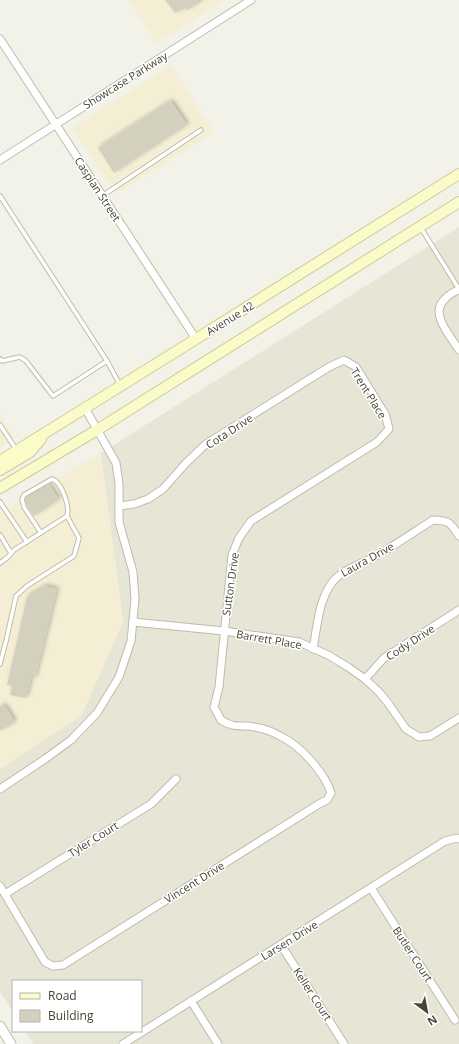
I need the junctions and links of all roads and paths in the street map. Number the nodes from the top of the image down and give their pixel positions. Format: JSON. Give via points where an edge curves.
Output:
{"nodes":[{"id":1,"x":251,"y":0,"type":"edge"},
{"id":2,"x":0,"y":39,"type":"edge"},
{"id":3,"x":55,"y":124,"type":"junction"},
{"id":4,"x":202,"y":130,"type":"dead end"},
{"id":5,"x":0,"y":160,"type":"edge"},
{"id":6,"x":459,"y":174,"type":"edge"},
{"id":7,"x":0,"y":196,"type":"edge"},
{"id":8,"x":102,"y":196,"type":"junction"},
{"id":9,"x":459,"y":202,"type":"edge"},
{"id":10,"x":420,"y":227,"type":"junction"},
{"id":11,"x":459,"y":289,"type":"edge"},
{"id":12,"x":196,"y":340,"type":"junction"},
{"id":13,"x":459,"y":350,"type":"edge"},
{"id":14,"x":0,"y":359,"type":"edge"},
{"id":15,"x":344,"y":360,"type":"joint"},
{"id":16,"x":107,"y":362,"type":"junction"},
{"id":17,"x":121,"y":386,"type":"junction"},
{"id":18,"x":85,"y":408,"type":"junction"},
{"id":19,"x":0,"y":425,"type":"edge"},
{"id":20,"x":389,"y":429,"type":"joint"},
{"id":21,"x":97,"y":430,"type":"junction"},
{"id":22,"x":47,"y":431,"type":"junction"},
{"id":23,"x":16,"y":450,"type":"junction"},
{"id":24,"x":0,"y":461,"type":"edge"},
{"id":25,"x":0,"y":470,"type":"edge"},
{"id":26,"x":0,"y":488,"type":"edge"},
{"id":27,"x":0,"y":502,"type":"edge"},
{"id":28,"x":119,"y":506,"type":"junction"},
{"id":29,"x":67,"y":516,"type":"junction"},
{"id":30,"x":41,"y":533,"type":"junction"},
{"id":31,"x":0,"y":535,"type":"edge"},
{"id":32,"x":459,"y":536,"type":"edge"},
{"id":33,"x":27,"y":542,"type":"junction"},
{"id":34,"x":11,"y":553,"type":"junction"},
{"id":35,"x":0,"y":563,"type":"edge"},
{"id":36,"x":459,"y":610,"type":"edge"},
{"id":37,"x":133,"y":622,"type":"junction"},
{"id":38,"x":224,"y":631,"type":"junction"},
{"id":39,"x":313,"y":649,"type":"junction"},
{"id":40,"x":0,"y":664,"type":"edge"},
{"id":41,"x":366,"y":680,"type":"junction"},
{"id":42,"x":459,"y":718,"type":"edge"},
{"id":43,"x":176,"y":779,"type":"dead end"},
{"id":44,"x":0,"y":789,"type":"edge"},
{"id":45,"x":331,"y":793,"type":"joint"},
{"id":46,"x":458,"y":838,"type":"edge"},
{"id":47,"x":0,"y":886,"type":"edge"},
{"id":48,"x":371,"y":888,"type":"junction"},
{"id":49,"x":5,"y":894,"type":"junction"},
{"id":50,"x":281,"y":945,"type":"junction"},
{"id":51,"x":191,"y":1001,"type":"junction"},
{"id":52,"x":455,"y":1020,"type":"dead end"},
{"id":53,"x":0,"y":1026,"type":"edge"},
{"id":54,"x":142,"y":1032,"type":"edge"},
{"id":55,"x":142,"y":1032,"type":"edge"},
{"id":56,"x":11,"y":1044,"type":"edge"},
{"id":57,"x":123,"y":1044,"type":"edge"},
{"id":58,"x":218,"y":1044,"type":"edge"},
{"id":59,"x":344,"y":1044,"type":"edge"}],
"edges":[{"from":1,"to":3,"type":"street","name":"Showcase Parkway"},
{"from":2,"to":3,"type":"street","name":"Caspian Street"},
{"from":3,"to":5,"type":"street","name":"Showcase Parkway"},
{"from":3,"to":8,"type":"street","name":"Caspian Street"},
{"from":4,"to":8,"type":"lane"},
{"from":6,"to":12,"type":"main road","name":"Avenue 42"},
{"from":7,"to":16,"type":"lane"},
{"from":8,"to":12,"type":"street","name":"Caspian Street"},
{"from":9,"to":10,"type":"main road","name":"Avenue 42"},
{"from":10,"to":11,"type":"lane"},
{"from":10,"to":21,"type":"main road","name":"Avenue 42"},
{"from":11,"to":13,"type":"street","via":[[445,298],[438,309],[440,318]]},
{"from":12,"to":17,"type":"main road","name":"Avenue 42"},
{"from":14,"to":16,"type":"lane","via":[[2,361],[20,358],[26,361],[53,396]]},
{"from":15,"to":20,"type":"street","name":"Trent Place","via":[[356,367],[384,414]]},
{"from":15,"to":28,"type":"street","name":"Cota Drive","via":[[329,366],[206,444],[163,488],[148,499]]},
{"from":16,"to":17,"type":"lane"},
{"from":17,"to":18,"type":"main road","name":"Avenue 42"},
{"from":18,"to":21,"type":"street"},
{"from":18,"to":22,"type":"main road","name":"Avenue 42"},
{"from":19,"to":23,"type":"lane"},
{"from":20,"to":38,"type":"street","name":"Sutton Drive","via":[[377,442],[251,521],[239,538],[232,555]]},
{"from":21,"to":26,"type":"main road","name":"Avenue 42"},
{"from":21,"to":28,"type":"street","via":[[116,463]]},
{"from":22,"to":23,"type":"main road","name":"Avenue 42"},
{"from":22,"to":25,"type":"main road","via":[[30,452]]},
{"from":23,"to":24,"type":"main road","name":"Avenue 42"},
{"from":27,"to":33,"type":"lane"},
{"from":28,"to":37,"type":"street","via":[[119,522],[133,572]]},
{"from":29,"to":30,"type":"lane"},
{"from":29,"to":30,"type":"lane","via":[[68,505],[58,483],[56,480],[47,480],[22,499],[24,507]]},
{"from":29,"to":40,"type":"lane","via":[[80,538],[74,556],[16,596]]},
{"from":30,"to":33,"type":"lane"},
{"from":31,"to":34,"type":"lane"},
{"from":32,"to":39,"type":"street","name":"Laura Drive","via":[[445,520],[433,520],[374,557],[337,576],[322,602]]},
{"from":33,"to":34,"type":"lane"},
{"from":34,"to":35,"type":"lane"},
{"from":36,"to":41,"type":"street","name":"Cody Drive","via":[[384,658]]},
{"from":37,"to":38,"type":"street","name":"Barrett Place"},
{"from":37,"to":44,"type":"street","via":[[131,641],[119,677],[97,713],[71,740]]},
{"from":38,"to":39,"type":"street","name":"Barrett Place","via":[[299,642]]},
{"from":38,"to":45,"type":"street","name":"Sutton Drive","via":[[219,687],[214,707],[220,720],[233,726],[268,731],[292,743],[320,772]]},
{"from":39,"to":41,"type":"street","name":"Barrett Place","via":[[328,655]]},
{"from":41,"to":42,"type":"street","name":"Barrett Place","via":[[384,697],[406,729],[419,737],[430,736]]},
{"from":43,"to":49,"type":"street","name":"Tyler Court","via":[[151,804]]},
{"from":45,"to":49,"type":"street","name":"Vincent Drive","via":[[327,800],[63,965],[53,966],[45,962]]},
{"from":46,"to":48,"type":"street","name":"Larsen Drive","via":[[445,842]]},
{"from":47,"to":49,"type":"street"},
{"from":48,"to":50,"type":"street","name":"Larsen Drive"},
{"from":48,"to":52,"type":"street","name":"Butler Court"},
{"from":50,"to":51,"type":"street","name":"Larsen Drive"},
{"from":50,"to":59,"type":"street","name":"Keller Court"},
{"from":51,"to":55,"type":"street","name":"Larsen Drive"},
{"from":51,"to":58,"type":"street"},
{"from":53,"to":56,"type":"street"},
{"from":54,"to":57,"type":"street","name":"Larsen Drive"}]}
